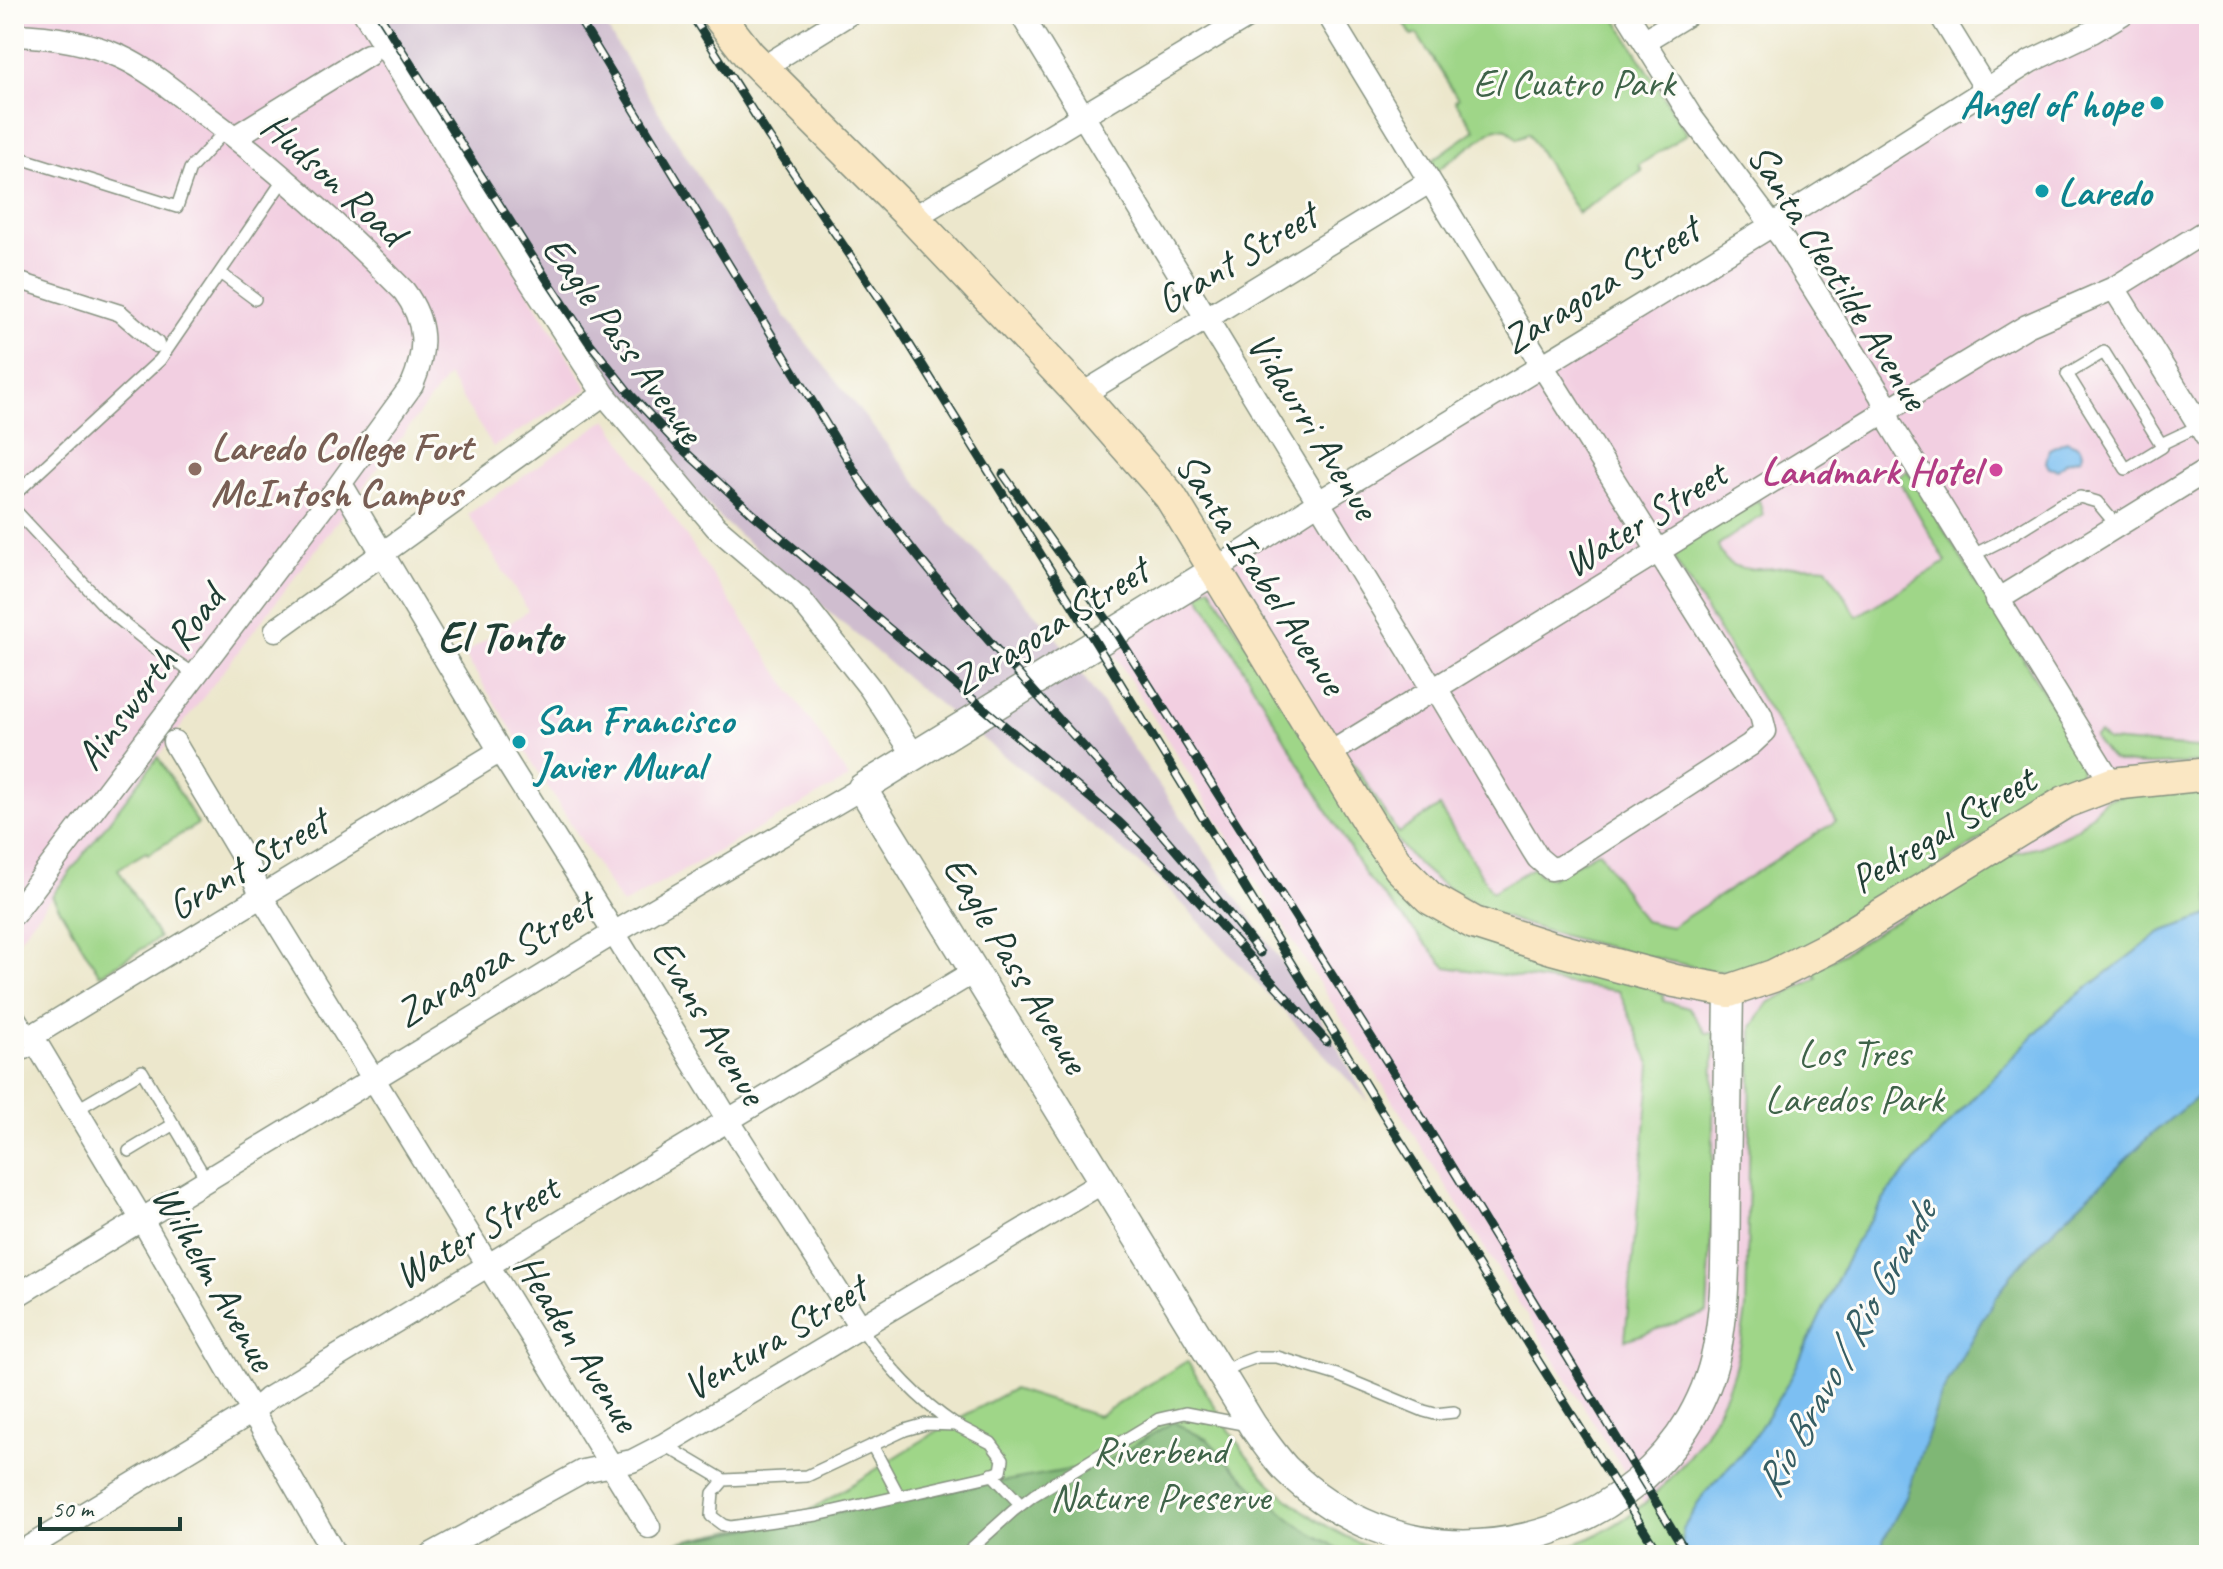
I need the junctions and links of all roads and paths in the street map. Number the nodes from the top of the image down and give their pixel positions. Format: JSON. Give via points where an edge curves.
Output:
{"nodes":[{"id":1,"x":365,"y":14,"type":"edge"},
{"id":2,"x":717,"y":14,"type":"edge"},
{"id":3,"x":849,"y":14,"type":"edge"},
{"id":4,"x":1021,"y":14,"type":"edge"},
{"id":5,"x":1252,"y":14,"type":"edge"},
{"id":6,"x":1328,"y":14,"type":"edge"},
{"id":7,"x":1627,"y":14,"type":"edge"},
{"id":8,"x":1688,"y":14,"type":"edge"},
{"id":9,"x":1940,"y":14,"type":"edge"},
{"id":10,"x":2122,"y":14,"type":"edge"},
{"id":11,"x":14,"y":35,"type":"edge"},
{"id":12,"x":1644,"y":41,"type":"junction"},
{"id":13,"x":368,"y":55,"type":"dead end"},
{"id":14,"x":762,"y":68,"type":"junction"},
{"id":15,"x":1986,"y":89,"type":"junction"},
{"id":16,"x":1082,"y":115,"type":"junction"},
{"id":17,"x":230,"y":134,"type":"junction"},
{"id":18,"x":14,"y":156,"type":"edge"},
{"id":19,"x":284,"y":179,"type":"junction"},
{"id":20,"x":1429,"y":182,"type":"junction"},
{"id":21,"x":913,"y":218,"type":"junction"},
{"id":22,"x":1772,"y":224,"type":"junction"},
{"id":23,"x":2209,"y":229,"type":"edge"},
{"id":24,"x":220,"y":273,"type":"junction"},
{"id":25,"x":14,"y":279,"type":"edge"},
{"id":26,"x":2114,"y":288,"type":"junction"},
{"id":27,"x":255,"y":299,"type":"dead end"},
{"id":28,"x":1205,"y":317,"type":"junction"},
{"id":29,"x":156,"y":344,"type":"dead end"},
{"id":30,"x":1543,"y":367,"type":"junction"},
{"id":31,"x":604,"y":394,"type":"junction"},
{"id":32,"x":1081,"y":395,"type":"junction"},
{"id":33,"x":1886,"y":411,"type":"junction"},
{"id":34,"x":2204,"y":434,"type":"edge"},
{"id":35,"x":2161,"y":444,"type":"junction"},
{"id":36,"x":2209,"y":469,"type":"edge"},
{"id":37,"x":341,"y":484,"type":"junction"},
{"id":38,"x":14,"y":495,"type":"edge"},
{"id":39,"x":1319,"y":502,"type":"junction"},
{"id":40,"x":14,"y":509,"type":"edge"},
{"id":41,"x":2117,"y":526,"type":"junction"},
{"id":42,"x":1659,"y":552,"type":"junction"},
{"id":43,"x":382,"y":555,"type":"junction"},
{"id":44,"x":1970,"y":556,"type":"junction"},
{"id":45,"x":1215,"y":570,"type":"junction"},
{"id":46,"x":1997,"y":600,"type":"junction"},
{"id":47,"x":276,"y":630,"type":"dead end"},
{"id":48,"x":196,"y":675,"type":"junction"},
{"id":49,"x":1433,"y":690,"type":"junction"},
{"id":50,"x":174,"y":742,"type":"dead end"},
{"id":51,"x":500,"y":751,"type":"junction"},
{"id":52,"x":914,"y":755,"type":"junction"},
{"id":53,"x":1327,"y":755,"type":"junction"},
{"id":54,"x":2209,"y":774,"type":"edge"},
{"id":55,"x":2112,"y":784,"type":"junction"},
{"id":56,"x":862,"y":788,"type":"junction"},
{"id":57,"x":261,"y":896,"type":"junction"},
{"id":58,"x":14,"y":914,"type":"edge"},
{"id":59,"x":614,"y":933,"type":"junction"},
{"id":60,"x":975,"y":971,"type":"junction"},
{"id":61,"x":1729,"y":991,"type":"junction"},
{"id":62,"x":14,"y":1007,"type":"edge"},
{"id":63,"x":35,"y":1041,"type":"junction"},
{"id":64,"x":14,"y":1060,"type":"edge"},
{"id":65,"x":373,"y":1079,"type":"junction"},
{"id":66,"x":76,"y":1110,"type":"junction"},
{"id":67,"x":728,"y":1120,"type":"junction"},
{"id":68,"x":174,"y":1124,"type":"junction"},
{"id":69,"x":129,"y":1151,"type":"dead end"},
{"id":70,"x":206,"y":1179,"type":"junction"},
{"id":71,"x":1103,"y":1182,"type":"junction"},
{"id":72,"x":141,"y":1218,"type":"junction"},
{"id":73,"x":488,"y":1265,"type":"junction"},
{"id":74,"x":14,"y":1297,"type":"edge"},
{"id":75,"x":861,"y":1328,"type":"junction"},
{"id":76,"x":1220,"y":1374,"type":"junction"},
{"id":77,"x":252,"y":1412,"type":"junction"},
{"id":78,"x":1454,"y":1412,"type":"dead end"},
{"id":79,"x":956,"y":1425,"type":"junction"},
{"id":80,"x":1253,"y":1426,"type":"junction"},
{"id":81,"x":665,"y":1444,"type":"junction"},
{"id":82,"x":872,"y":1445,"type":"junction"},
{"id":83,"x":612,"y":1465,"type":"junction"},
{"id":84,"x":992,"y":1474,"type":"junction"},
{"id":85,"x":724,"y":1480,"type":"junction"},
{"id":86,"x":899,"y":1496,"type":"junction"},
{"id":87,"x":1021,"y":1505,"type":"junction"},
{"id":88,"x":649,"y":1527,"type":"dead end"},
{"id":89,"x":16,"y":1555,"type":"edge"},
{"id":90,"x":335,"y":1555,"type":"edge"},
{"id":91,"x":430,"y":1555,"type":"edge"},
{"id":92,"x":964,"y":1555,"type":"edge"}],
"edges":[{"from":1,"to":31,"type":"street","name":"Eagle Pass Avenue"},
{"from":2,"to":14,"type":"main road","name":"Santa Isabel Avenue"},
{"from":3,"to":14,"type":"street"},
{"from":4,"to":16,"type":"street","name":"Vidaurri Avenue"},
{"from":5,"to":16,"type":"street"},
{"from":6,"to":20,"type":"street"},
{"from":7,"to":12,"type":"street","name":"Santa Cleotilde Avenue"},
{"from":8,"to":12,"type":"street"},
{"from":9,"to":15,"type":"street"},
{"from":10,"to":15,"type":"street","name":"Zaragoza Street"},
{"from":11,"to":17,"type":"street","name":"Hudson Road","via":[[47,37],[122,57]]},
{"from":12,"to":22,"type":"street","name":"Santa Cleotilde Avenue","via":[[1692,118]]},
{"from":13,"to":17,"type":"street"},
{"from":14,"to":21,"type":"main road","name":"Santa Isabel Avenue"},
{"from":15,"to":22,"type":"street","name":"Zaragoza Street"},
{"from":16,"to":21,"type":"street"},
{"from":16,"to":28,"type":"street","name":"Vidaurri Avenue"},
{"from":17,"to":18,"type":"lane","via":[[190,169],[177,207]]},
{"from":17,"to":19,"type":"street","name":"Hudson Road"},
{"from":19,"to":24,"type":"lane"},
{"from":19,"to":37,"type":"street","name":"Hudson Road","via":[[404,291],[420,321],[422,354],[412,385]]},
{"from":20,"to":28,"type":"street","name":"Grant Street"},
{"from":20,"to":30,"type":"street"},
{"from":21,"to":32,"type":"main road","name":"Santa Isabel Avenue"},
{"from":22,"to":30,"type":"street","name":"Zaragoza Street"},
{"from":22,"to":33,"type":"street","name":"Santa Cleotilde Avenue"},
{"from":23,"to":26,"type":"street","name":"Water Street"},
{"from":24,"to":27,"type":"lane"},
{"from":24,"to":38,"type":"lane","via":[[160,360]]},
{"from":25,"to":29,"type":"street","via":[[120,313]]},
{"from":26,"to":33,"type":"street","name":"Water Street","via":[[2027,326]]},
{"from":26,"to":34,"type":"street"},
{"from":28,"to":32,"type":"street","name":"Grant Street"},
{"from":28,"to":39,"type":"street","name":"Vidaurri Avenue"},
{"from":30,"to":39,"type":"street","name":"Zaragoza Street"},
{"from":30,"to":42,"type":"street"},
{"from":31,"to":43,"type":"street"},
{"from":31,"to":52,"type":"street","name":"Eagle Pass Avenue","via":[[716,527],[800,599],[870,688]]},
{"from":32,"to":45,"type":"main road","name":"Santa Isabel Avenue","via":[[1170,496]]},
{"from":33,"to":42,"type":"street","name":"Water Street"},
{"from":33,"to":44,"type":"street","name":"Santa Cleotilde Avenue"},
{"from":34,"to":35,"type":"lane"},
{"from":35,"to":35,"type":"lane","via":[[2104,352],[2067,374],[2126,469]]},
{"from":36,"to":41,"type":"street"},
{"from":37,"to":43,"type":"street","name":"Evans Avenue"},
{"from":37,"to":48,"type":"street","name":"Ainsworth Road"},
{"from":39,"to":45,"type":"street","name":"Zaragoza Street"},
{"from":39,"to":49,"type":"street","name":"Vidaurri Avenue"},
{"from":40,"to":48,"type":"lane","via":[[110,612]]},
{"from":41,"to":44,"type":"lane","via":[[2097,502],[2080,497]]},
{"from":41,"to":46,"type":"street"},
{"from":42,"to":49,"type":"street","name":"Water Street"},
{"from":42,"to":49,"type":"street","name":"Vidaurri Avenue","via":[[1761,715],[1765,731],[1570,862],[1551,869],[1538,858]]},
{"from":43,"to":47,"type":"street"},
{"from":43,"to":51,"type":"street","name":"Evans Avenue"},
{"from":44,"to":46,"type":"street","name":"Santa Cleotilde Avenue"},
{"from":45,"to":52,"type":"street","name":"Zaragoza Street"},
{"from":45,"to":53,"type":"main road","name":"Santa Isabel Avenue"},
{"from":46,"to":55,"type":"street","name":"Santa Cleotilde Avenue"},
{"from":48,"to":58,"type":"street","name":"Ainsworth Road"},
{"from":49,"to":53,"type":"street","name":"Water Street"},
{"from":50,"to":57,"type":"street","name":"Headen Avenue"},
{"from":51,"to":57,"type":"street","name":"Grant Street"},
{"from":51,"to":59,"type":"street","name":"Evans Avenue"},
{"from":52,"to":56,"type":"street","name":"Zaragoza Street"},
{"from":53,"to":61,"type":"main road","name":"Santa Isabel Avenue","via":[[1400,868],[1430,898],[1452,911],[1552,948]]},
{"from":54,"to":55,"type":"main road","name":"Pedregal Street"},
{"from":55,"to":61,"type":"main road","name":"Pedregal Street","via":[[2065,802],[1828,948]]},
{"from":56,"to":59,"type":"street","name":"Zaragoza Street"},
{"from":56,"to":60,"type":"street","name":"Eagle Pass Avenue"},
{"from":57,"to":63,"type":"street","name":"Grant Street"},
{"from":57,"to":65,"type":"street","name":"Headen Avenue"},
{"from":59,"to":65,"type":"street","name":"Zaragoza Street"},
{"from":59,"to":67,"type":"street","name":"Evans Avenue"},
{"from":60,"to":67,"type":"street","name":"Water Street"},
{"from":60,"to":71,"type":"street","name":"Eagle Pass Avenue"},
{"from":61,"to":80,"type":"street","name":"Eagle Pass Avenue","via":[[1725,1284],[1719,1339],[1693,1416],[1643,1478],[1585,1517],[1523,1539],[1419,1541],[1368,1526],[1327,1503],[1286,1468]]},
{"from":62,"to":63,"type":"lane"},
{"from":63,"to":64,"type":"lane"},
{"from":63,"to":66,"type":"street","name":"Wilhelm Avenue"},
{"from":65,"to":70,"type":"street","name":"Zaragoza Street"},
{"from":65,"to":73,"type":"street","name":"Headen Avenue"},
{"from":66,"to":68,"type":"lane","via":[[142,1071]]},
{"from":66,"to":72,"type":"street","name":"Wilhelm Avenue"},
{"from":67,"to":73,"type":"street","name":"Water Street"},
{"from":67,"to":75,"type":"street","name":"Evans Avenue"},
{"from":68,"to":69,"type":"lane"},
{"from":68,"to":70,"type":"lane"},
{"from":70,"to":72,"type":"street","name":"Zaragoza Street"},
{"from":71,"to":75,"type":"street","name":"Ventura Street"},
{"from":71,"to":76,"type":"street","name":"Eagle Pass Avenue"},
{"from":72,"to":74,"type":"street","name":"Zaragoza Street"},
{"from":72,"to":77,"type":"street","name":"Wilhelm Avenue"},
{"from":73,"to":77,"type":"street","name":"Water Street"},
{"from":73,"to":83,"type":"street","name":"Headen Avenue"},
{"from":75,"to":79,"type":"lane","via":[[916,1396]]},
{"from":75,"to":81,"type":"street","name":"Ventura Street"},
{"from":76,"to":78,"type":"lane","via":[[1257,1357],[1277,1357],[1424,1411]]},
{"from":76,"to":80,"type":"street","name":"Eagle Pass Avenue"},
{"from":77,"to":89,"type":"street","name":"Water Street"},
{"from":77,"to":90,"type":"street","name":"Wilhelm Avenue"},
{"from":79,"to":82,"type":"lane","via":[[926,1424]]},
{"from":79,"to":84,"type":"lane","via":[[991,1443],[1003,1459],[1001,1471]]},
{"from":80,"to":87,"type":"lane","via":[[1185,1413],[1159,1419]]},
{"from":81,"to":83,"type":"street","name":"Ventura Street"},
{"from":81,"to":85,"type":"lane"},
{"from":82,"to":85,"type":"lane","via":[[807,1476]]},
{"from":82,"to":86,"type":"lane"},
{"from":83,"to":88,"type":"street","name":"Headen Avenue"},
{"from":83,"to":91,"type":"street","name":"Ventura Street","via":[[583,1471]]},
{"from":84,"to":86,"type":"lane"},
{"from":84,"to":87,"type":"lane"},
{"from":85,"to":86,"type":"lane","via":[[713,1493],[711,1516],[730,1527]]},
{"from":87,"to":92,"type":"lane"}]}
